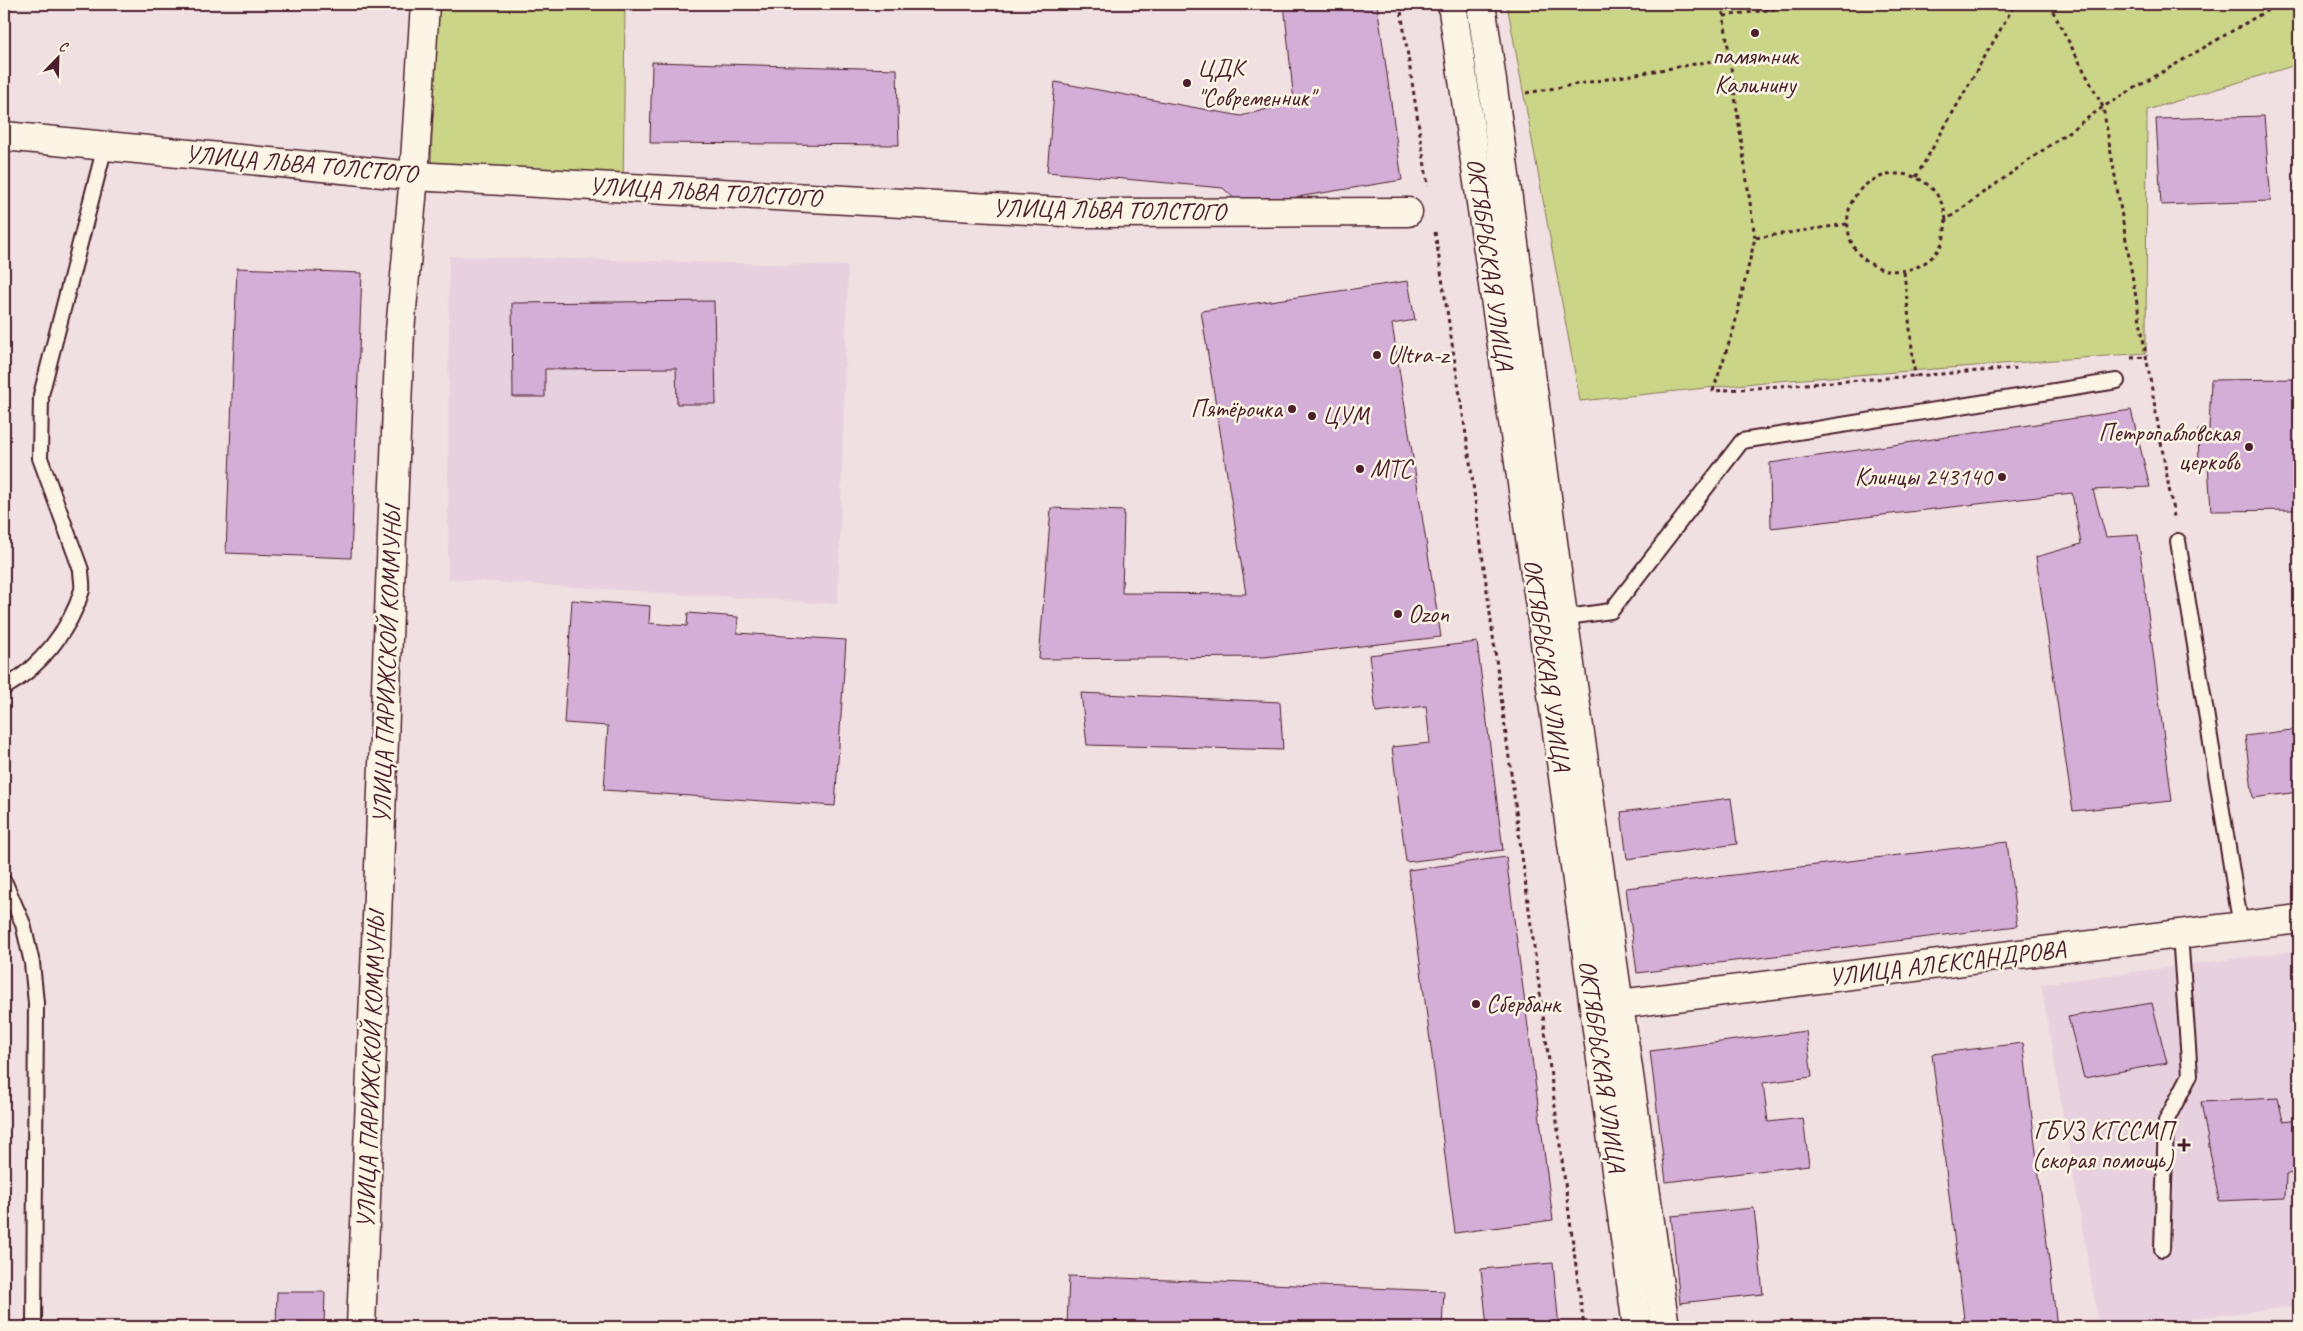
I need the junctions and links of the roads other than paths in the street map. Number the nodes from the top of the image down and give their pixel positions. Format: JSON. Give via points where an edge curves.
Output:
{"nodes":[{"id":1,"x":425,"y":4,"type":"edge"},
{"id":2,"x":1452,"y":4,"type":"edge"},
{"id":3,"x":1481,"y":4,"type":"edge"},
{"id":4,"x":4,"y":136,"type":"edge"},
{"id":5,"x":105,"y":146,"type":"junction"},
{"id":6,"x":414,"y":176,"type":"junction"},
{"id":7,"x":1408,"y":212,"type":"dead end"},
{"id":8,"x":2117,"y":381,"type":"dead end"},
{"id":9,"x":2178,"y":540,"type":"road end"},
{"id":10,"x":1553,"y":618,"type":"junction"},
{"id":11,"x":4,"y":688,"type":"edge"},
{"id":12,"x":5,"y":883,"type":"dead end"},
{"id":13,"x":2299,"y":919,"type":"edge"},
{"id":14,"x":2241,"y":927,"type":"junction"},
{"id":15,"x":2180,"y":934,"type":"junction"},
{"id":16,"x":1607,"y":1006,"type":"junction"},
{"id":17,"x":2162,"y":1249,"type":"dead end"},
{"id":18,"x":34,"y":1327,"type":"edge"},
{"id":19,"x":361,"y":1327,"type":"edge"},
{"id":20,"x":1638,"y":1327,"type":"edge"},
{"id":21,"x":1665,"y":1327,"type":"edge"}],
"edges":[{"from":1,"to":6,"type":"street","name":"УЛИЦА ПАРИЖСКОЙ КОММУНЫ"},
{"from":2,"to":10,"type":"street","name":"ОКТЯБРЬСКАЯ УЛИЦА"},
{"from":3,"to":10,"type":"street","name":"ОКТЯБРЬСКАЯ УЛИЦА","via":[[1528,359]]},
{"from":4,"to":5,"type":"street","name":"УЛИЦА ЛЬВА ТОЛСТОГО"},
{"from":5,"to":6,"type":"street","name":"УЛИЦА ЛЬВА ТОЛСТОГО"},
{"from":5,"to":11,"type":"lane","via":[[41,395],[40,458],[81,570],[82,588],[68,623],[58,638],[16,681]]},
{"from":6,"to":7,"type":"street","name":"УЛИЦА ЛЬВА ТОЛСТОГО","via":[[1082,213]]},
{"from":6,"to":19,"type":"street","name":"УЛИЦА ПАРИЖСКОЙ КОММУНЫ","via":[[400,331]]},
{"from":8,"to":10,"type":"lane","via":[[1742,441],[1611,611]]},
{"from":9,"to":14,"type":"lane"},
{"from":10,"to":16,"type":"street","name":"ОКТЯБРЬСКАЯ УЛИЦА"},
{"from":12,"to":18,"type":"lane","via":[[23,924],[32,963],[36,1003]]},
{"from":13,"to":14,"type":"street","name":"УЛИЦА АЛЕКСАНДРОВА"},
{"from":14,"to":15,"type":"street","name":"УЛИЦА АЛЕКСАНДРОВА"},
{"from":15,"to":16,"type":"street","name":"УЛИЦА АЛЕКСАНДРОВА"},
{"from":15,"to":17,"type":"lane","via":[[2190,1075],[2166,1121]]},
{"from":16,"to":20,"type":"street","name":"ОКТЯБРЬСКАЯ УЛИЦА"},
{"from":16,"to":21,"type":"street","name":"ОКТЯБРЬСКАЯ УЛИЦА"}]}
